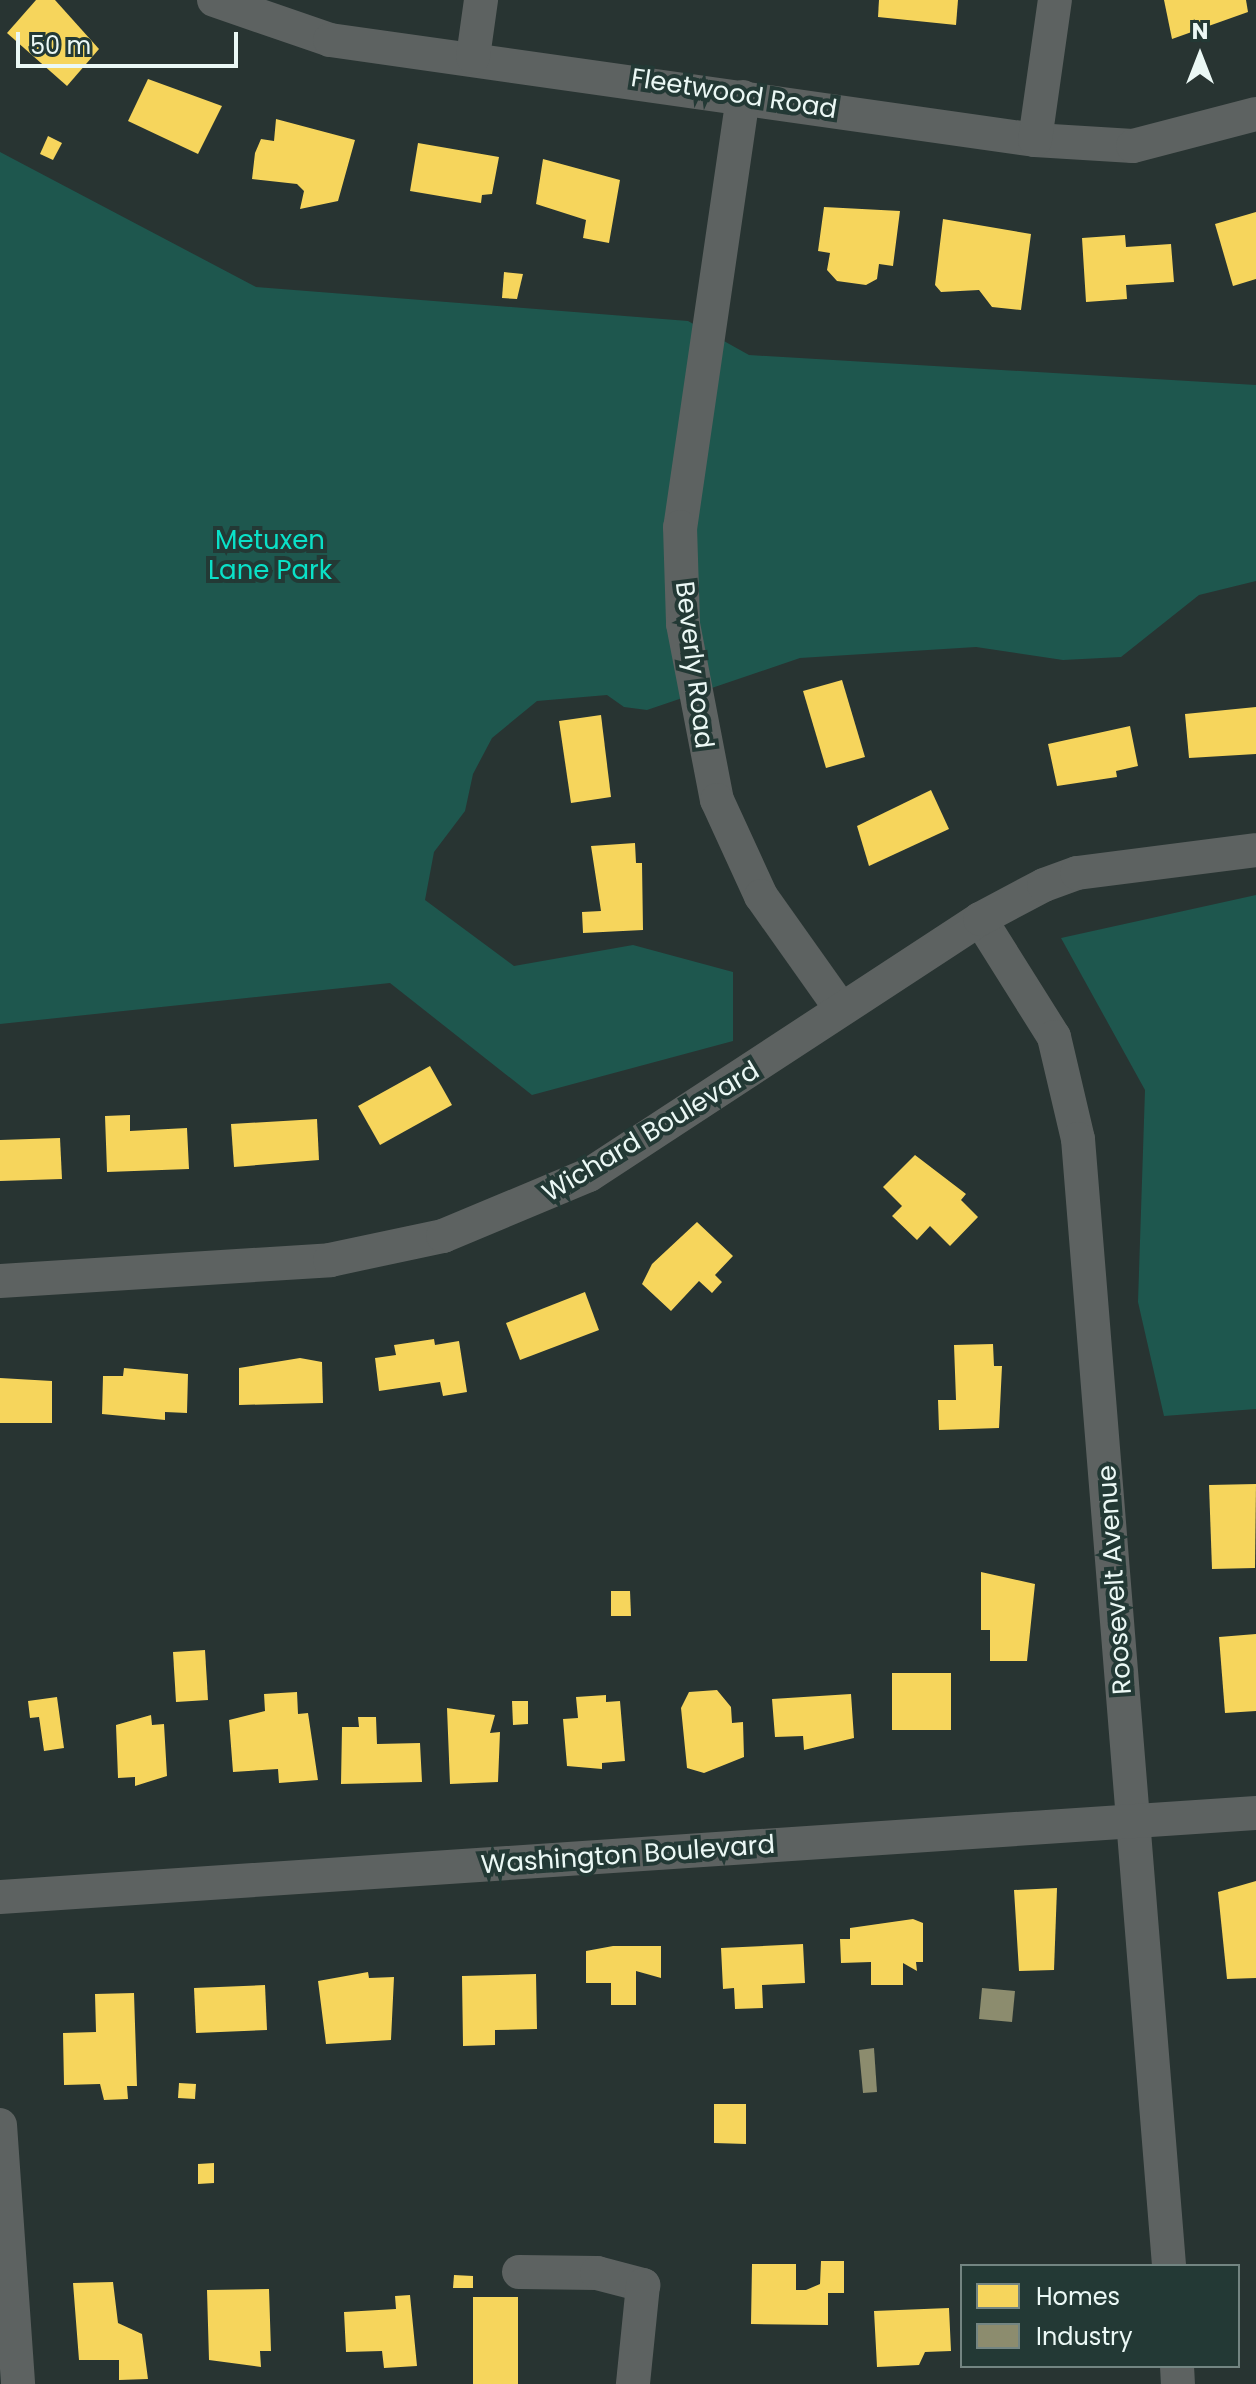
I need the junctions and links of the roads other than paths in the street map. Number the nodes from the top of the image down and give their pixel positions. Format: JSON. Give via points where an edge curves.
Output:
{"nodes":[{"id":1,"x":214,"y":0,"type":"edge"},
{"id":2,"x":481,"y":0,"type":"edge"},
{"id":3,"x":1055,"y":0,"type":"edge"},
{"id":4,"x":473,"y":57,"type":"junction"},
{"id":5,"x":743,"y":97,"type":"junction"},
{"id":6,"x":1256,"y":114,"type":"edge"},
{"id":7,"x":1035,"y":140,"type":"junction"},
{"id":8,"x":1256,"y":850,"type":"edge"},
{"id":9,"x":980,"y":919,"type":"junction"},
{"id":10,"x":841,"y":1009,"type":"junction"},
{"id":11,"x":0,"y":1281,"type":"edge"},
{"id":12,"x":1256,"y":1813,"type":"edge"},
{"id":13,"x":1134,"y":1821,"type":"junction"},
{"id":14,"x":0,"y":1897,"type":"edge"},
{"id":15,"x":0,"y":2125,"type":"edge"},
{"id":16,"x":1169,"y":2264,"type":"edge"},
{"id":17,"x":519,"y":2272,"type":"dead end"},
{"id":18,"x":18,"y":2384,"type":"edge"},
{"id":19,"x":633,"y":2384,"type":"edge"}],
"edges":[{"from":1,"to":4,"type":"street","name":"Fleetwood Road","via":[[330,40]]},
{"from":2,"to":4,"type":"street"},
{"from":3,"to":7,"type":"street"},
{"from":4,"to":5,"type":"street","name":"Fleetwood Road"},
{"from":5,"to":7,"type":"street","name":"Fleetwood Road"},
{"from":5,"to":10,"type":"street","name":"Beverly Road","via":[[680,527],[683,624],[722,813],[761,896]]},
{"from":6,"to":7,"type":"street","name":"Fleetwood Road","via":[[1133,146]]},
{"from":8,"to":9,"type":"street","name":"Wichard Boulevard","via":[[1077,873]]},
{"from":9,"to":10,"type":"street","name":"Wichard Boulevard"},
{"from":9,"to":13,"type":"street","name":"Roosevelt Avenue","via":[[1025,981],[1068,1075],[1089,1236]]},
{"from":10,"to":11,"type":"street","name":"Wichard Boulevard","via":[[589,1175],[443,1236],[330,1260]]},
{"from":12,"to":13,"type":"street","name":"Washington Boulevard"},
{"from":13,"to":14,"type":"street","name":"Washington Boulevard"},
{"from":13,"to":16,"type":"street","name":"Roosevelt Avenue"},
{"from":15,"to":18,"type":"street"},
{"from":17,"to":19,"type":"street","via":[[597,2273],[643,2285]]}]}
